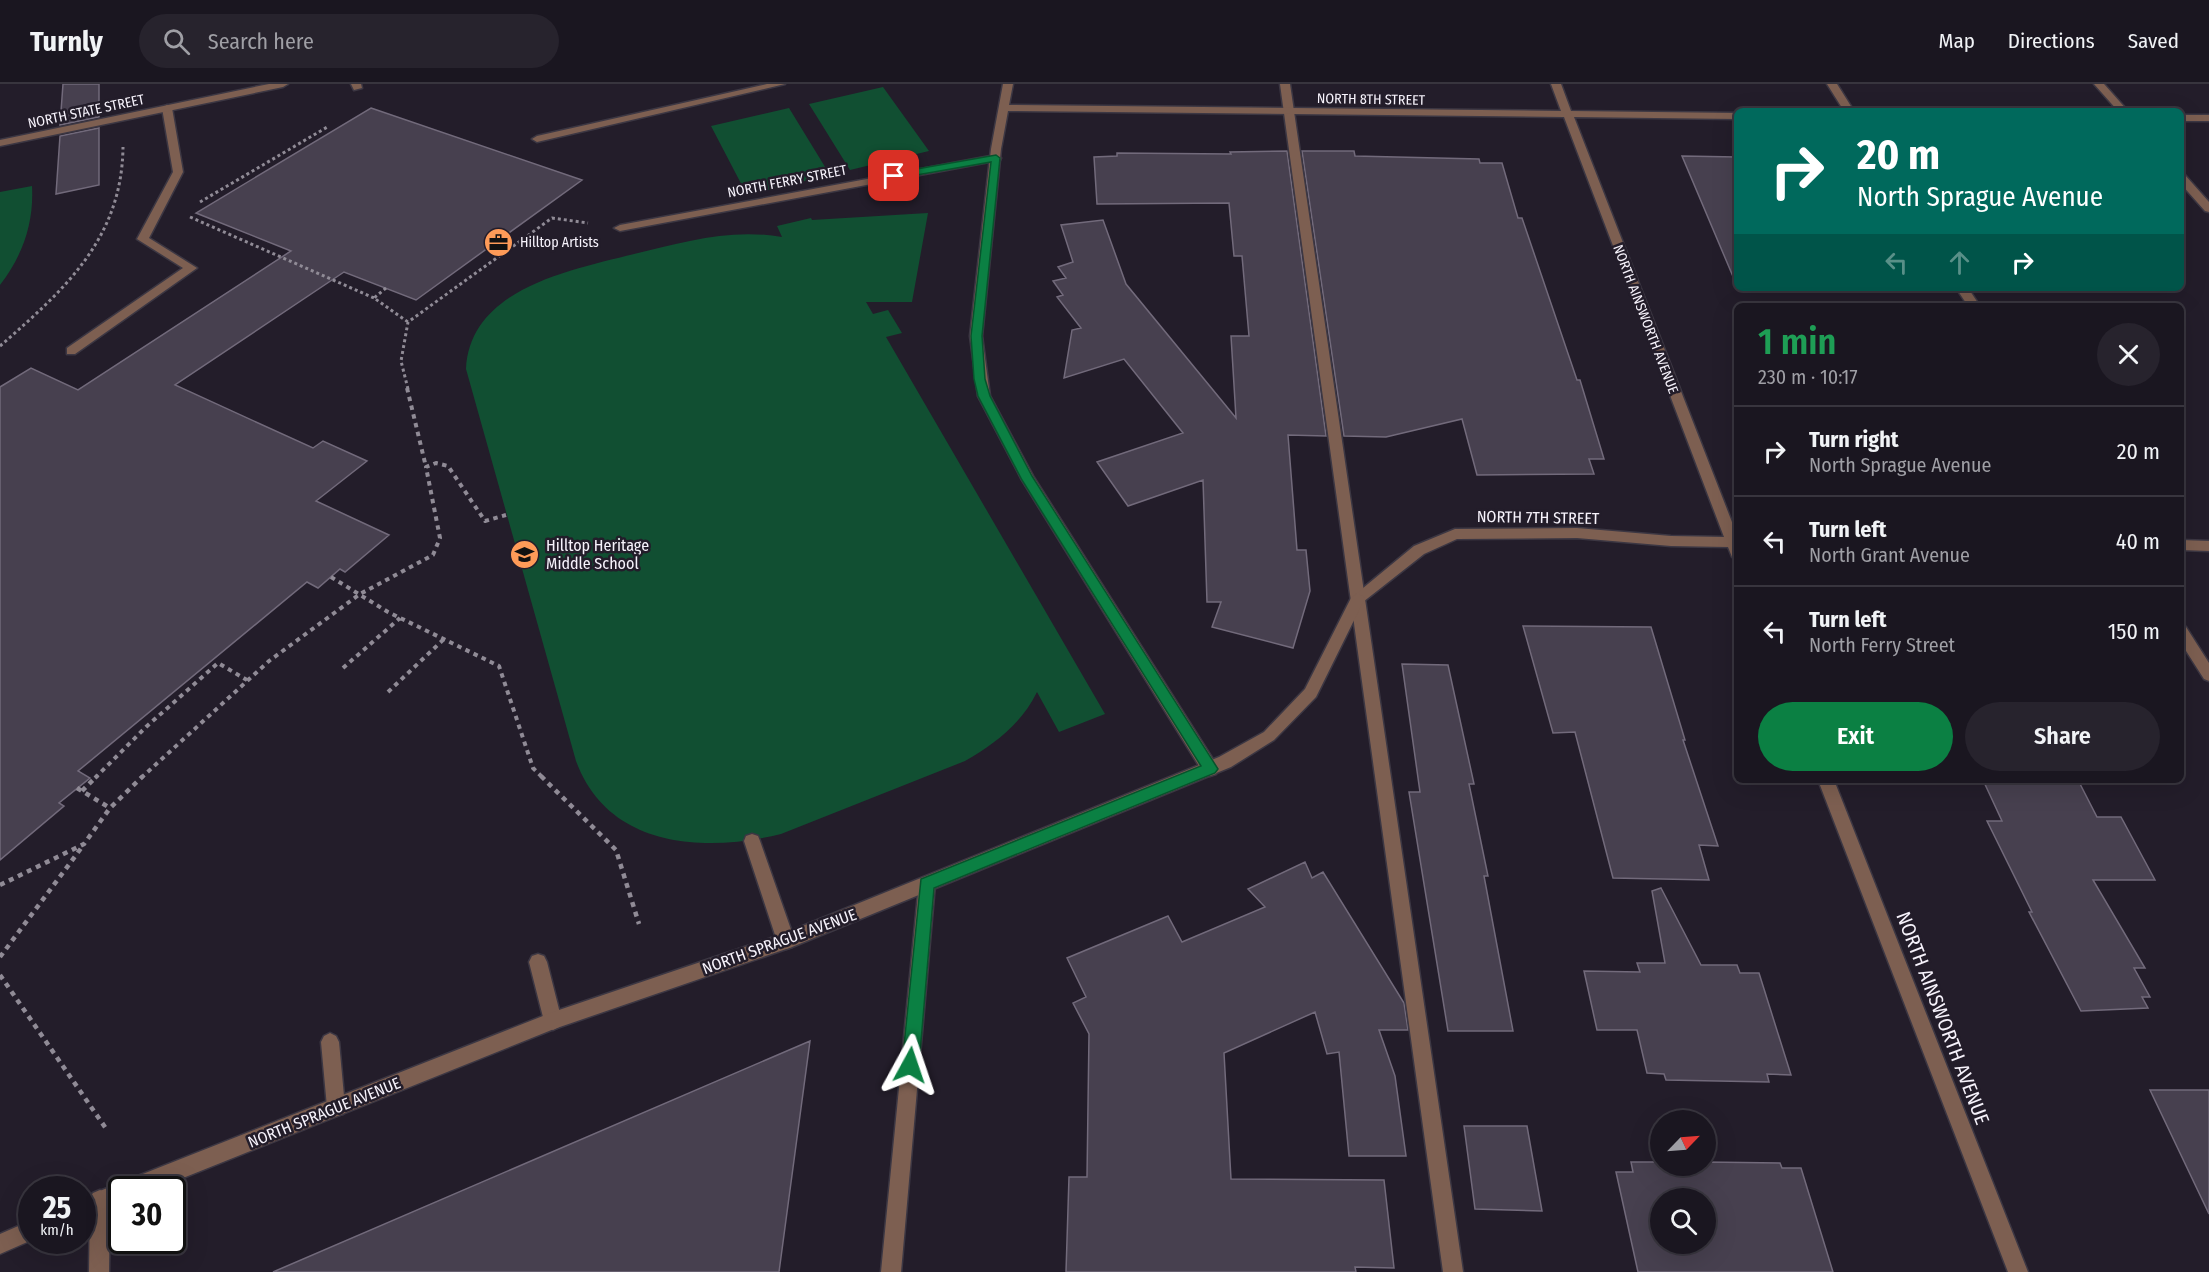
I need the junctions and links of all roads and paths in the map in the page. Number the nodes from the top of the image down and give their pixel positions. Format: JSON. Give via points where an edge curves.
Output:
{"nodes":[{"id":1,"x":283,"y":84,"type":"edge"},
{"id":2,"x":780,"y":84,"type":"edge"},
{"id":3,"x":1008,"y":84,"type":"edge"},
{"id":4,"x":1285,"y":84,"type":"edge"},
{"id":5,"x":1556,"y":84,"type":"edge"},
{"id":6,"x":1832,"y":84,"type":"edge"},
{"id":7,"x":2099,"y":84,"type":"edge"},
{"id":8,"x":167,"y":108,"type":"junction"},
{"id":9,"x":1004,"y":108,"type":"junction"},
{"id":10,"x":1847,"y":108,"type":"edge"},
{"id":11,"x":2119,"y":108,"type":"edge"},
{"id":12,"x":1289,"y":111,"type":"junction"},
{"id":13,"x":1568,"y":115,"type":"junction"},
{"id":14,"x":1734,"y":116,"type":"edge"},
{"id":15,"x":2184,"y":118,"type":"edge"},
{"id":16,"x":2209,"y":118,"type":"edge"},
{"id":17,"x":329,"y":126,"type":"dead end"},
{"id":18,"x":537,"y":139,"type":"dead end"},
{"id":19,"x":0,"y":143,"type":"edge"},
{"id":20,"x":123,"y":143,"type":"dead end"},
{"id":21,"x":996,"y":158,"type":"junction"},
{"id":22,"x":2184,"y":180,"type":"edge"},
{"id":23,"x":191,"y":207,"type":"dead end"},
{"id":24,"x":2209,"y":209,"type":"edge"},
{"id":25,"x":181,"y":213,"type":"dead end"},
{"id":26,"x":620,"y":228,"type":"joint"},
{"id":27,"x":386,"y":288,"type":"dead end"},
{"id":28,"x":374,"y":298,"type":"junction"},
{"id":29,"x":408,"y":322,"type":"junction"},
{"id":30,"x":0,"y":346,"type":"edge"},
{"id":31,"x":71,"y":351,"type":"dead end"},
{"id":32,"x":426,"y":467,"type":"junction"},
{"id":33,"x":506,"y":514,"type":"dead end"},
{"id":34,"x":1734,"y":541,"type":"edge"},
{"id":35,"x":2184,"y":545,"type":"edge"},
{"id":36,"x":1734,"y":546,"type":"edge"},
{"id":37,"x":2209,"y":546,"type":"edge"},
{"id":38,"x":331,"y":577,"type":"dead end"},
{"id":39,"x":360,"y":594,"type":"junction"},
{"id":40,"x":1358,"y":598,"type":"junction"},
{"id":41,"x":400,"y":618,"type":"junction"},
{"id":42,"x":2184,"y":636,"type":"edge"},
{"id":43,"x":444,"y":639,"type":"junction"},
{"id":44,"x":343,"y":668,"type":"dead end"},
{"id":45,"x":2209,"y":675,"type":"edge"},
{"id":46,"x":247,"y":680,"type":"junction"},
{"id":47,"x":388,"y":692,"type":"dead end"},
{"id":48,"x":1210,"y":769,"type":"junction"},
{"id":49,"x":1827,"y":783,"type":"edge"},
{"id":50,"x":110,"y":808,"type":"junction"},
{"id":51,"x":753,"y":841,"type":"dead end"},
{"id":52,"x":84,"y":844,"type":"junction"},
{"id":53,"x":927,"y":884,"type":"junction"},
{"id":54,"x":0,"y":885,"type":"edge"},
{"id":55,"x":639,"y":924,"type":"dead end"},
{"id":56,"x":786,"y":941,"type":"junction"},
{"id":57,"x":0,"y":957,"type":"edge"},
{"id":58,"x":538,"y":962,"type":"dead end"},
{"id":59,"x":0,"y":975,"type":"edge"},
{"id":60,"x":553,"y":1021,"type":"junction"},
{"id":61,"x":330,"y":1042,"type":"dead end"},
{"id":62,"x":336,"y":1107,"type":"junction"},
{"id":63,"x":107,"y":1130,"type":"dead end"},
{"id":64,"x":162,"y":1176,"type":"edge"},
{"id":65,"x":18,"y":1236,"type":"edge"},
{"id":66,"x":0,"y":1244,"type":"edge"},
{"id":67,"x":96,"y":1246,"type":"edge"},
{"id":68,"x":99,"y":1272,"type":"edge"},
{"id":69,"x":891,"y":1272,"type":"edge"},
{"id":70,"x":1453,"y":1272,"type":"edge"},
{"id":71,"x":2018,"y":1272,"type":"edge"}],
"edges":[{"from":1,"to":8,"type":"street","name":"NORTH STATE STREET"},
{"from":2,"to":18,"type":"street"},
{"from":3,"to":9,"type":"street"},
{"from":4,"to":12,"type":"street"},
{"from":5,"to":13,"type":"street","name":"NORTH AINSWORTH AVENUE"},
{"from":6,"to":10,"type":"street"},
{"from":7,"to":11,"type":"street"},
{"from":8,"to":19,"type":"street","name":"NORTH STATE STREET"},
{"from":8,"to":31,"type":"street","via":[[178,172],[143,239],[191,268]]},
{"from":9,"to":12,"type":"street","name":"NORTH 8TH STREET"},
{"from":9,"to":21,"type":"street"},
{"from":12,"to":13,"type":"street","name":"NORTH 8TH STREET"},
{"from":12,"to":40,"type":"street"},
{"from":13,"to":14,"type":"street","name":"NORTH 8TH STREET"},
{"from":13,"to":34,"type":"street","name":"NORTH AINSWORTH AVENUE"},
{"from":15,"to":16,"type":"street"},
{"from":17,"to":23,"type":"path"},
{"from":20,"to":30,"type":"path","via":[[124,160],[115,206],[89,257]]},
{"from":21,"to":26,"type":"street","name":"NORTH FERRY STREET"},
{"from":21,"to":48,"type":"street","via":[[976,336],[984,396],[1027,477]]},
{"from":22,"to":24,"type":"street"},
{"from":25,"to":28,"type":"path"},
{"from":26,"to":29,"type":"path","via":[[552,218]]},
{"from":27,"to":28,"type":"path"},
{"from":28,"to":29,"type":"path"},
{"from":29,"to":32,"type":"path","via":[[401,361]]},
{"from":32,"to":33,"type":"path","via":[[436,463],[448,466],[485,521]]},
{"from":32,"to":39,"type":"path","via":[[440,538],[433,555]]},
{"from":35,"to":37,"type":"street"},
{"from":36,"to":40,"type":"street","name":"NORTH 7TH STREET","via":[[1577,533],[1455,534],[1419,550]]},
{"from":38,"to":39,"type":"path"},
{"from":39,"to":41,"type":"path"},
{"from":39,"to":46,"type":"path"},
{"from":40,"to":48,"type":"street","name":"NORTH SPRAGUE AVENUE","via":[[1319,680],[1304,702],[1260,742]]},
{"from":40,"to":70,"type":"street"},
{"from":41,"to":43,"type":"path"},
{"from":41,"to":44,"type":"path"},
{"from":42,"to":45,"type":"street"},
{"from":43,"to":47,"type":"path"},
{"from":43,"to":55,"type":"path","via":[[499,666],[533,768],[616,850]]},
{"from":46,"to":50,"type":"path"},
{"from":46,"to":50,"type":"path","via":[[218,663],[79,790]]},
{"from":48,"to":53,"type":"street","name":"NORTH SPRAGUE AVENUE"},
{"from":49,"to":71,"type":"street","name":"NORTH AINSWORTH AVENUE"},
{"from":50,"to":52,"type":"path"},
{"from":51,"to":56,"type":"street"},
{"from":52,"to":54,"type":"path"},
{"from":52,"to":57,"type":"path"},
{"from":53,"to":56,"type":"street","name":"NORTH SPRAGUE AVENUE"},
{"from":53,"to":69,"type":"street"},
{"from":56,"to":60,"type":"street","name":"NORTH SPRAGUE AVENUE"},
{"from":58,"to":60,"type":"street"},
{"from":59,"to":63,"type":"path"},
{"from":60,"to":62,"type":"street","name":"NORTH SPRAGUE AVENUE"},
{"from":61,"to":62,"type":"street"},
{"from":62,"to":64,"type":"street","name":"NORTH SPRAGUE AVENUE"},
{"from":65,"to":66,"type":"street"},
{"from":67,"to":68,"type":"street"}]}
